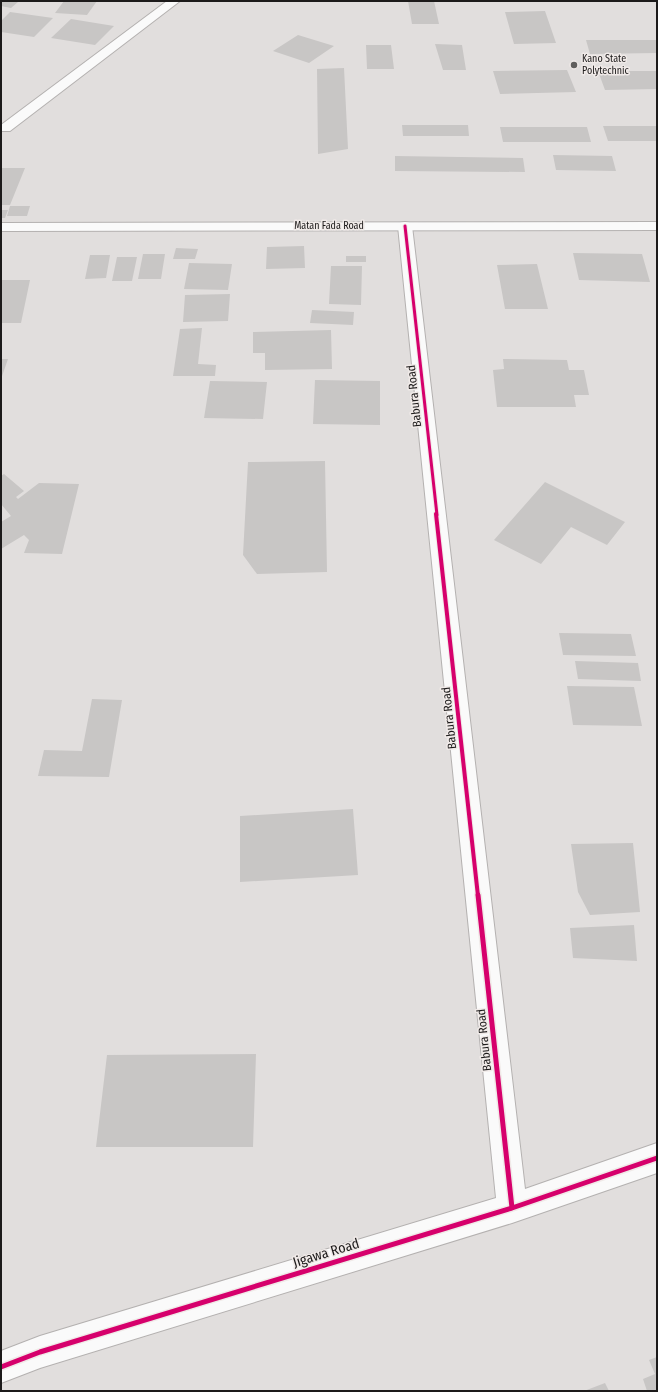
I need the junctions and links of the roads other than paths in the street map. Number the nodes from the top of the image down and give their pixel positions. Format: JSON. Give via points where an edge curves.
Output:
{"nodes":[{"id":1,"x":174,"y":1,"type":"edge"},
{"id":2,"x":5,"y":128,"type":"dead end"},
{"id":3,"x":405,"y":226,"type":"junction"},
{"id":4,"x":657,"y":226,"type":"edge"},
{"id":5,"x":1,"y":228,"type":"edge"},
{"id":6,"x":657,"y":1158,"type":"edge"},
{"id":7,"x":512,"y":1208,"type":"junction"},
{"id":8,"x":1,"y":1367,"type":"edge"}],
"edges":[{"from":1,"to":2,"type":"street"},
{"from":3,"to":4,"type":"street","name":"Matan Fada Road"},
{"from":3,"to":5,"type":"street","name":"Matan Fada Road"},
{"from":3,"to":7,"type":"street","name":"Babura Road"},
{"from":6,"to":7,"type":"street","name":"Jigawa Road"},
{"from":7,"to":8,"type":"street","name":"Jigawa Road","via":[[40,1352]]}]}
